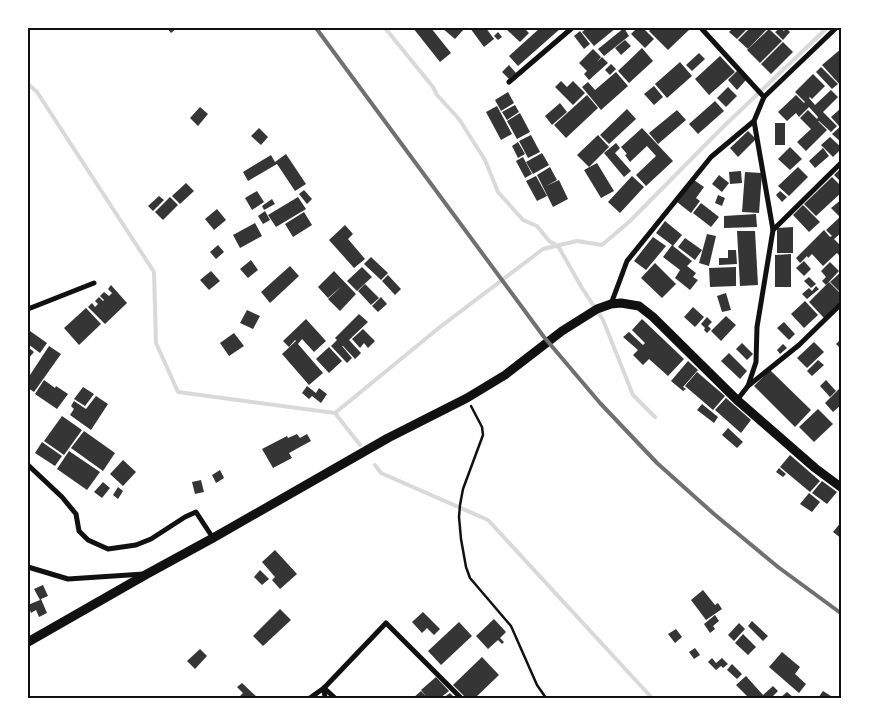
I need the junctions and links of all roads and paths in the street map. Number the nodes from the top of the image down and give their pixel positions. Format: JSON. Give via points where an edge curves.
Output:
{"nodes":[{"id":1,"x":572,"y":28,"type":"edge"},
{"id":2,"x":702,"y":28,"type":"edge"},
{"id":3,"x":836,"y":28,"type":"edge"},
{"id":4,"x":509,"y":82,"type":"dead end"},
{"id":5,"x":764,"y":97,"type":"junction"},
{"id":6,"x":754,"y":121,"type":"junction"},
{"id":7,"x":842,"y":162,"type":"edge"},
{"id":8,"x":773,"y":230,"type":"junction"},
{"id":9,"x":94,"y":283,"type":"dead end"},
{"id":10,"x":842,"y":303,"type":"edge"},
{"id":11,"x":611,"y":304,"type":"junction"},
{"id":12,"x":28,"y":309,"type":"edge"},
{"id":13,"x":748,"y":386,"type":"junction"},
{"id":14,"x":467,"y":398,"type":"junction"},
{"id":15,"x":737,"y":400,"type":"junction"},
{"id":16,"x":28,"y":466,"type":"edge"},
{"id":17,"x":842,"y":488,"type":"edge"},
{"id":18,"x":213,"y":538,"type":"junction"},
{"id":19,"x":28,"y":568,"type":"edge"},
{"id":20,"x":146,"y":574,"type":"junction"},
{"id":21,"x":28,"y":642,"type":"edge"},
{"id":22,"x":324,"y":688,"type":"junction"},
{"id":23,"x":310,"y":698,"type":"edge"},
{"id":24,"x":325,"y":698,"type":"edge"},
{"id":25,"x":335,"y":698,"type":"edge"},
{"id":26,"x":461,"y":698,"type":"edge"},
{"id":27,"x":546,"y":698,"type":"edge"}],
"edges":[{"from":1,"to":4,"type":"street"},
{"from":2,"to":5,"type":"street"},
{"from":3,"to":5,"type":"street"},
{"from":5,"to":6,"type":"street"},
{"from":6,"to":8,"type":"street"},
{"from":6,"to":11,"type":"street","via":[[711,157],[627,262]]},
{"from":7,"to":8,"type":"street"},
{"from":8,"to":13,"type":"street","via":[[757,327],[756,362]]},
{"from":9,"to":12,"type":"street"},
{"from":10,"to":13,"type":"street","via":[[799,345]]},
{"from":11,"to":14,"type":"street","via":[[575,322],[505,375]]},
{"from":11,"to":15,"type":"street","via":[[639,306],[653,316]]},
{"from":13,"to":15,"type":"street"},
{"from":14,"to":18,"type":"street","via":[[388,438]]},
{"from":14,"to":27,"type":"path","via":[[483,435],[460,504],[460,539],[466,568],[470,578],[511,626]]},
{"from":15,"to":17,"type":"street"},
{"from":16,"to":18,"type":"street","via":[[76,514],[79,531],[88,540],[108,549],[151,539],[196,512]]},
{"from":18,"to":20,"type":"street"},
{"from":19,"to":20,"type":"street","via":[[68,579]]},
{"from":20,"to":21,"type":"street"},
{"from":22,"to":23,"type":"street"},
{"from":22,"to":24,"type":"street"},
{"from":22,"to":25,"type":"street"},
{"from":22,"to":26,"type":"street","via":[[386,623]]}]}
